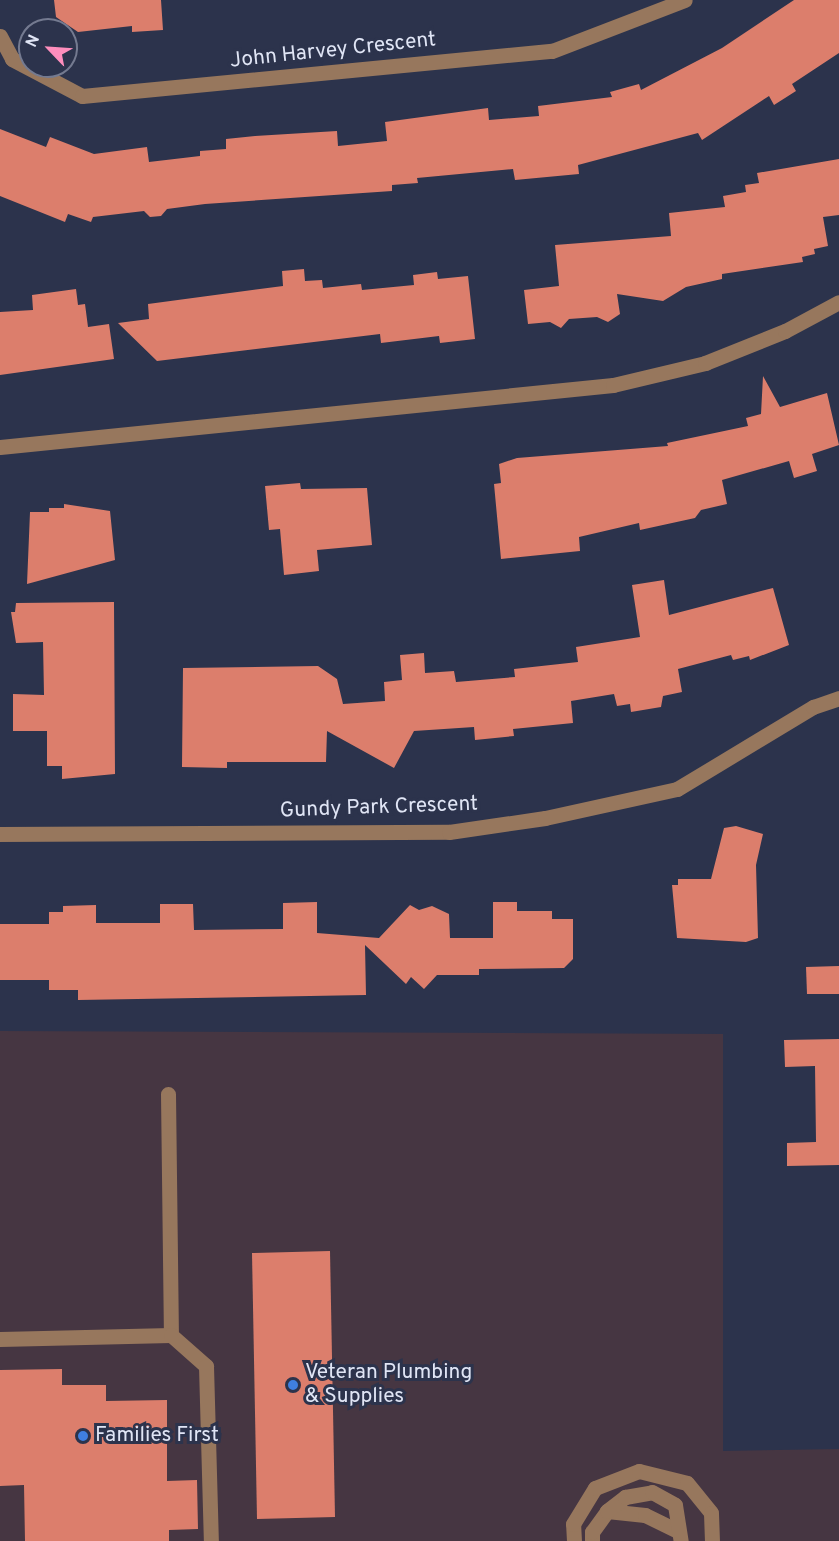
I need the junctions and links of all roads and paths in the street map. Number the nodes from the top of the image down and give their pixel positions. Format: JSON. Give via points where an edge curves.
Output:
{"nodes":[{"id":1,"x":685,"y":0,"type":"edge"},
{"id":2,"x":0,"y":36,"type":"edge"},
{"id":3,"x":839,"y":302,"type":"edge"},
{"id":4,"x":0,"y":447,"type":"edge"},
{"id":5,"x":839,"y":698,"type":"edge"},
{"id":6,"x":0,"y":834,"type":"edge"},
{"id":7,"x":168,"y":1095,"type":"dead end"},
{"id":8,"x":171,"y":1335,"type":"junction"},
{"id":9,"x":0,"y":1339,"type":"edge"},
{"id":10,"x":607,"y":1511,"type":"junction"},
{"id":11,"x":680,"y":1536,"type":"edge"},
{"id":12,"x":211,"y":1541,"type":"edge"},
{"id":13,"x":574,"y":1541,"type":"edge"},
{"id":14,"x":592,"y":1541,"type":"edge"},
{"id":15,"x":712,"y":1541,"type":"edge"}],
"edges":[{"from":1,"to":2,"type":"street","name":"John Harvey Crescent","via":[[552,51],[82,96],[12,59]]},
{"from":3,"to":4,"type":"street","via":[[785,330],[705,363],[613,385]]},
{"from":5,"to":6,"type":"street","name":"Gundy Park Crescent","via":[[813,707],[676,789],[545,818],[449,832]]},
{"from":7,"to":8,"type":"street"},
{"from":8,"to":9,"type":"street"},
{"from":8,"to":12,"type":"street","via":[[206,1366]]},
{"from":10,"to":11,"type":"street","via":[[645,1515]]},
{"from":10,"to":11,"type":"street","via":[[625,1497],[652,1492],[675,1504]]},
{"from":10,"to":14,"type":"street","via":[[592,1532]]},
{"from":13,"to":15,"type":"street","via":[[573,1524],[595,1488],[639,1471],[687,1482],[711,1513]]}]}
